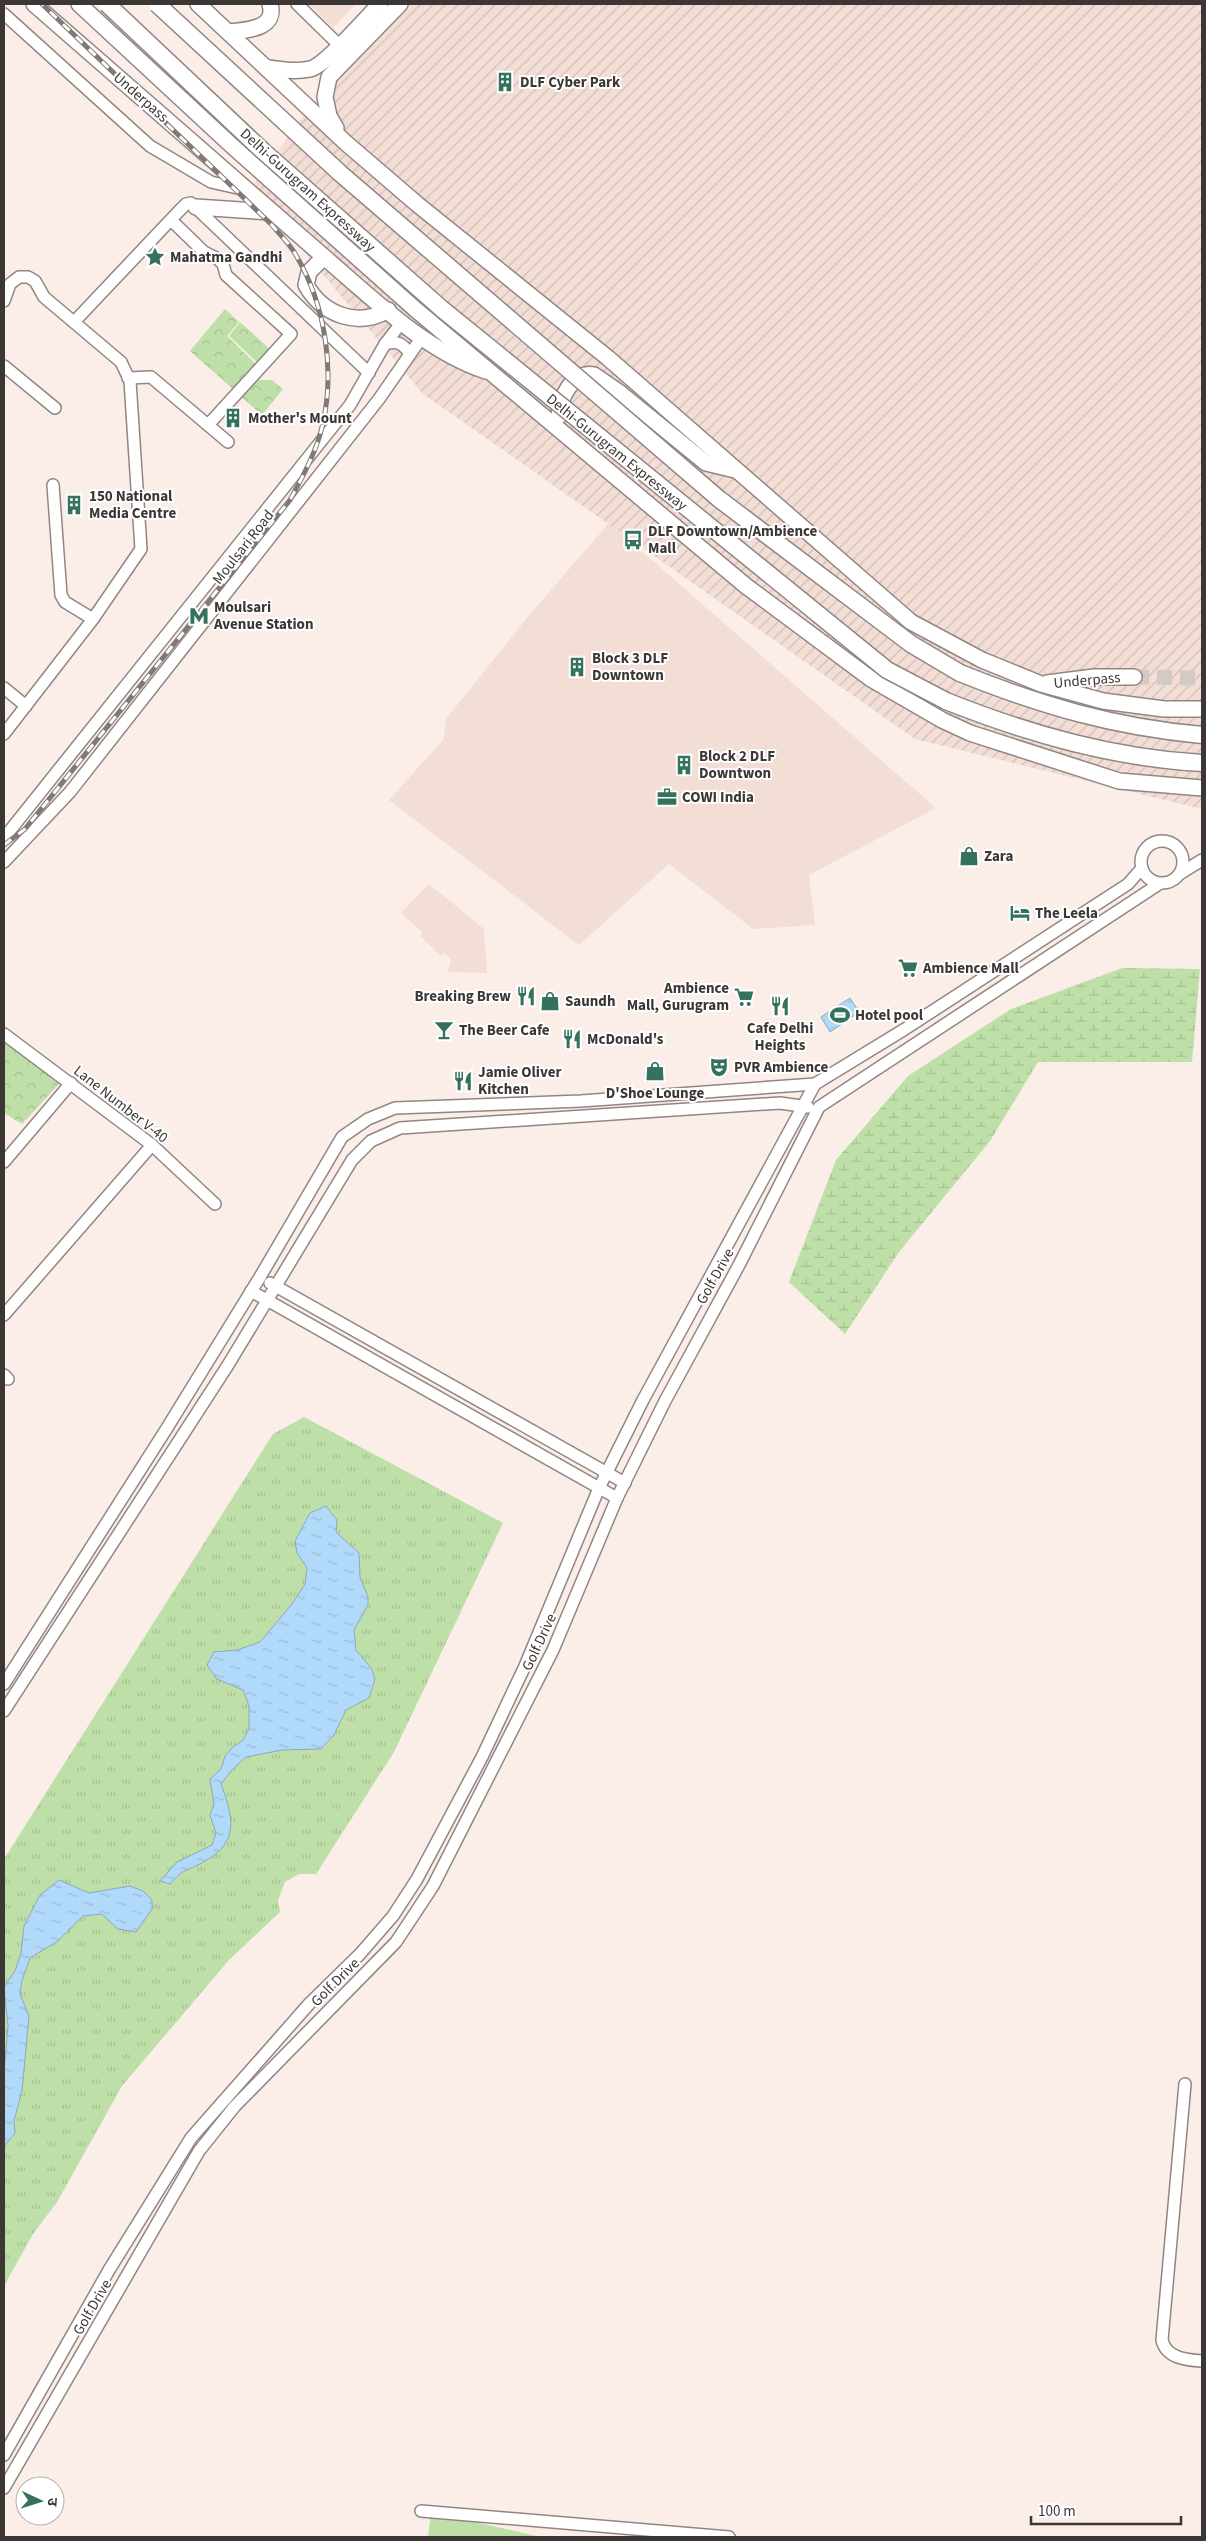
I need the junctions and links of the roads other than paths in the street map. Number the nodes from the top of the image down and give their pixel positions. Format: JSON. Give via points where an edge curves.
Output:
{"nodes":[{"id":1,"x":34,"y":4,"type":"edge"},
{"id":2,"x":79,"y":4,"type":"edge"},
{"id":3,"x":107,"y":4,"type":"edge"},
{"id":4,"x":157,"y":4,"type":"edge"},
{"id":5,"x":198,"y":4,"type":"edge"},
{"id":6,"x":270,"y":4,"type":"edge"},
{"id":7,"x":298,"y":4,"type":"edge"},
{"id":8,"x":380,"y":4,"type":"edge"},
{"id":9,"x":400,"y":4,"type":"edge"},
{"id":10,"x":4,"y":14,"type":"edge"},
{"id":11,"x":228,"y":32,"type":"junction"},
{"id":12,"x":340,"y":45,"type":"junction"},
{"id":13,"x":268,"y":68,"type":"junction"},
{"id":14,"x":346,"y":143,"type":"junction"},
{"id":15,"x":248,"y":190,"type":"junction"},
{"id":16,"x":196,"y":207,"type":"junction"},
{"id":17,"x":271,"y":212,"type":"junction"},
{"id":18,"x":171,"y":220,"type":"junction"},
{"id":19,"x":324,"y":256,"type":"junction"},
{"id":20,"x":4,"y":301,"type":"edge"},
{"id":21,"x":388,"y":310,"type":"junction"},
{"id":22,"x":74,"y":322,"type":"junction"},
{"id":23,"x":402,"y":322,"type":"junction"},
{"id":24,"x":422,"y":337,"type":"junction"},
{"id":25,"x":386,"y":344,"type":"junction"},
{"id":26,"x":410,"y":354,"type":"junction"},
{"id":27,"x":4,"y":366,"type":"edge"},
{"id":28,"x":369,"y":373,"type":"junction"},
{"id":29,"x":494,"y":374,"type":"junction"},
{"id":30,"x":128,"y":378,"type":"junction"},
{"id":31,"x":55,"y":408,"type":"dead end"},
{"id":32,"x":208,"y":425,"type":"junction"},
{"id":33,"x":568,"y":436,"type":"junction"},
{"id":34,"x":228,"y":442,"type":"dead end"},
{"id":35,"x":739,"y":471,"type":"junction"},
{"id":36,"x":53,"y":486,"type":"dead end"},
{"id":37,"x":93,"y":620,"type":"junction"},
{"id":38,"x":1134,"y":677,"type":"tunnel mouth"},
{"id":39,"x":1041,"y":684,"type":"junction"},
{"id":40,"x":4,"y":688,"type":"edge"},
{"id":41,"x":26,"y":706,"type":"junction"},
{"id":42,"x":1202,"y":709,"type":"edge"},
{"id":43,"x":4,"y":734,"type":"edge"},
{"id":44,"x":1202,"y":735,"type":"edge"},
{"id":45,"x":1202,"y":763,"type":"edge"},
{"id":46,"x":1202,"y":788,"type":"edge"},
{"id":47,"x":4,"y":838,"type":"edge"},
{"id":48,"x":1202,"y":860,"type":"edge"},
{"id":49,"x":4,"y":862,"type":"edge"},
{"id":50,"x":1142,"y":868,"type":"junction"},
{"id":51,"x":1181,"y":873,"type":"junction"},
{"id":52,"x":1159,"y":884,"type":"junction"},
{"id":53,"x":4,"y":1034,"type":"edge"},
{"id":54,"x":70,"y":1083,"type":"junction"},
{"id":55,"x":815,"y":1084,"type":"junction"},
{"id":56,"x":803,"y":1107,"type":"junction"},
{"id":57,"x":819,"y":1107,"type":"junction"},
{"id":58,"x":152,"y":1146,"type":"junction"},
{"id":59,"x":4,"y":1162,"type":"edge"},
{"id":60,"x":215,"y":1204,"type":"dead end"},
{"id":61,"x":260,"y":1277,"type":"junction"},
{"id":62,"x":275,"y":1286,"type":"junction"},
{"id":63,"x":251,"y":1292,"type":"junction"},
{"id":64,"x":267,"y":1301,"type":"junction"},
{"id":65,"x":4,"y":1315,"type":"edge"},
{"id":66,"x":674,"y":1340,"type":"junction"},
{"id":67,"x":691,"y":1352,"type":"junction"},
{"id":68,"x":167,"y":1428,"type":"junction"},
{"id":69,"x":181,"y":1437,"type":"junction"},
{"id":70,"x":607,"y":1473,"type":"junction"},
{"id":71,"x":624,"y":1483,"type":"junction"},
{"id":72,"x":600,"y":1488,"type":"junction"},
{"id":73,"x":617,"y":1498,"type":"junction"},
{"id":74,"x":24,"y":1653,"type":"junction"},
{"id":75,"x":38,"y":1660,"type":"junction"},
{"id":76,"x":4,"y":1684,"type":"edge"},
{"id":77,"x":4,"y":1711,"type":"edge"},
{"id":78,"x":309,"y":2004,"type":"junction"},
{"id":79,"x":322,"y":2015,"type":"junction"},
{"id":80,"x":1185,"y":2084,"type":"dead end"},
{"id":81,"x":1202,"y":2361,"type":"edge"},
{"id":82,"x":4,"y":2455,"type":"edge"},
{"id":83,"x":4,"y":2488,"type":"edge"},
{"id":84,"x":421,"y":2511,"type":"dead end"},
{"id":85,"x":708,"y":2536,"type":"edge"},
{"id":86,"x":729,"y":2537,"type":"edge"}],
"edges":[{"from":1,"to":15,"type":"main road","name":"Underpass"},
{"from":2,"to":29,"type":"main road","via":[[231,145],[415,309]]},
{"from":3,"to":45,"type":"highway","name":"Delhi-Gurugram Expressway","bridge":true,"via":[[263,151],[442,309],[887,670],[946,701],[1054,739],[1115,753]]},
{"from":4,"to":44,"type":"highway","name":"Delhi-Gurugram Expressway","bridge":true,"via":[[340,174],[719,499],[911,644],[960,673],[1017,696],[1077,714],[1155,730]]},
{"from":5,"to":11,"type":"main road"},
{"from":6,"to":11,"type":"main road","via":[[272,13],[269,21],[261,27]]},
{"from":7,"to":12,"type":"street"},
{"from":8,"to":12,"type":"main road"},
{"from":9,"to":14,"type":"main road","via":[[329,77],[325,96],[329,116]]},
{"from":10,"to":15,"type":"street","via":[[150,146],[211,182]]},
{"from":11,"to":13,"type":"main road"},
{"from":12,"to":13,"type":"main road","via":[[312,69],[287,71]]},
{"from":13,"to":14,"type":"main road"},
{"from":14,"to":35,"type":"main road","via":[[608,358]]},
{"from":15,"to":17,"type":"main road","name":"Underpass"},
{"from":16,"to":17,"type":"main road"},
{"from":16,"to":18,"type":"street","via":[[186,204]]},
{"from":16,"to":28,"type":"street"},
{"from":17,"to":19,"type":"main road","name":"Underpass"},
{"from":18,"to":22,"type":"street"},
{"from":18,"to":32,"type":"street","via":[[204,252],[218,258],[226,275],[290,334]]},
{"from":19,"to":21,"type":"main road","name":"Underpass"},
{"from":19,"to":21,"type":"main road","via":[[309,272],[306,285],[322,305],[332,312],[360,318]]},
{"from":20,"to":22,"type":"street","via":[[10,284],[19,277],[28,278],[35,282],[44,298]]},
{"from":21,"to":23,"type":"main road","name":"Underpass"},
{"from":22,"to":30,"type":"street","via":[[121,362]]},
{"from":23,"to":24,"type":"main road","name":"Underpass"},
{"from":23,"to":25,"type":"street","name":"Moulsari Road"},
{"from":24,"to":26,"type":"street","name":"Moulsari Road"},
{"from":24,"to":29,"type":"main road","name":"Underpass","via":[[462,363]]},
{"from":25,"to":26,"type":"street","via":[[399,343]]},
{"from":25,"to":28,"type":"street","name":"Moulsari Road"},
{"from":26,"to":49,"type":"street","name":"Moulsari Road","via":[[380,399],[70,792]]},
{"from":27,"to":31,"type":"street"},
{"from":28,"to":47,"type":"street","name":"Moulsari Road","via":[[350,405]]},
{"from":29,"to":33,"type":"main road"},
{"from":30,"to":32,"type":"street","via":[[151,377]]},
{"from":30,"to":37,"type":"street","via":[[141,549]]},
{"from":32,"to":34,"type":"street"},
{"from":33,"to":35,"type":"main road","via":[[559,415],[563,396],[583,376],[594,375],[706,463]]},
{"from":33,"to":46,"type":"main road","via":[[746,586],[871,679],[942,720],[970,733],[1119,781]]},
{"from":35,"to":39,"type":"main road","via":[[911,622],[982,660]]},
{"from":36,"to":37,"type":"street","via":[[61,595],[65,602]]},
{"from":37,"to":41,"type":"street"},
{"from":38,"to":39,"type":"main road","name":"Underpass","via":[[1094,677]]},
{"from":39,"to":42,"type":"main road","via":[[1103,701],[1164,709]]},
{"from":40,"to":41,"type":"street"},
{"from":41,"to":43,"type":"street"},
{"from":48,"to":51,"type":"street"},
{"from":50,"to":51,"type":"street","via":[[1146,849],[1163,841],[1175,845],[1182,855]]},
{"from":50,"to":52,"type":"street","via":[[1151,881]]},
{"from":50,"to":55,"type":"street","via":[[1128,884]]},
{"from":51,"to":52,"type":"street","via":[[1172,882]]},
{"from":52,"to":57,"type":"street","name":"Golf Drive"},
{"from":53,"to":54,"type":"street","name":"Lane Number V-40"},
{"from":54,"to":58,"type":"street","name":"Lane Number V-40"},
{"from":54,"to":59,"type":"street"},
{"from":55,"to":56,"type":"street","name":"Golf Drive"},
{"from":55,"to":61,"type":"street","via":[[581,1101],[389,1109],[342,1137]]},
{"from":56,"to":57,"type":"street"},
{"from":56,"to":62,"type":"street","via":[[780,1103],[389,1131],[370,1141],[352,1160]]},
{"from":56,"to":66,"type":"street","name":"Golf Drive"},
{"from":57,"to":67,"type":"street","name":"Golf Drive"},
{"from":58,"to":60,"type":"street","name":"Lane Number V-40"},
{"from":58,"to":65,"type":"street"},
{"from":61,"to":62,"type":"street"},
{"from":61,"to":63,"type":"street"},
{"from":62,"to":64,"type":"street"},
{"from":62,"to":70,"type":"street"},
{"from":63,"to":64,"type":"street"},
{"from":63,"to":68,"type":"street"},
{"from":64,"to":69,"type":"street"},
{"from":64,"to":72,"type":"street"},
{"from":66,"to":67,"type":"street"},
{"from":66,"to":70,"type":"street","name":"Golf Drive"},
{"from":67,"to":71,"type":"street","name":"Golf Drive"},
{"from":68,"to":69,"type":"street"},
{"from":68,"to":74,"type":"street"},
{"from":69,"to":75,"type":"street"},
{"from":70,"to":71,"type":"street"},
{"from":70,"to":72,"type":"street","name":"Golf Drive"},
{"from":71,"to":73,"type":"street","name":"Golf Drive"},
{"from":72,"to":73,"type":"street"},
{"from":72,"to":78,"type":"street","name":"Golf Drive","via":[[482,1758],[417,1879],[380,1932]]},
{"from":73,"to":79,"type":"street","name":"Golf Drive","via":[[553,1650],[433,1886],[396,1942]]},
{"from":74,"to":75,"type":"street"},
{"from":74,"to":76,"type":"street"},
{"from":75,"to":77,"type":"street"},
{"from":78,"to":79,"type":"street"},
{"from":78,"to":82,"type":"street","name":"Golf Drive","via":[[191,2138],[109,2270]]},
{"from":79,"to":83,"type":"street","name":"Golf Drive","via":[[235,2106],[199,2151]]},
{"from":80,"to":81,"type":"street","via":[[1162,2340],[1167,2352],[1174,2356]]},
{"from":84,"to":85,"type":"street"},
{"from":85,"to":86,"type":"street"}]}
